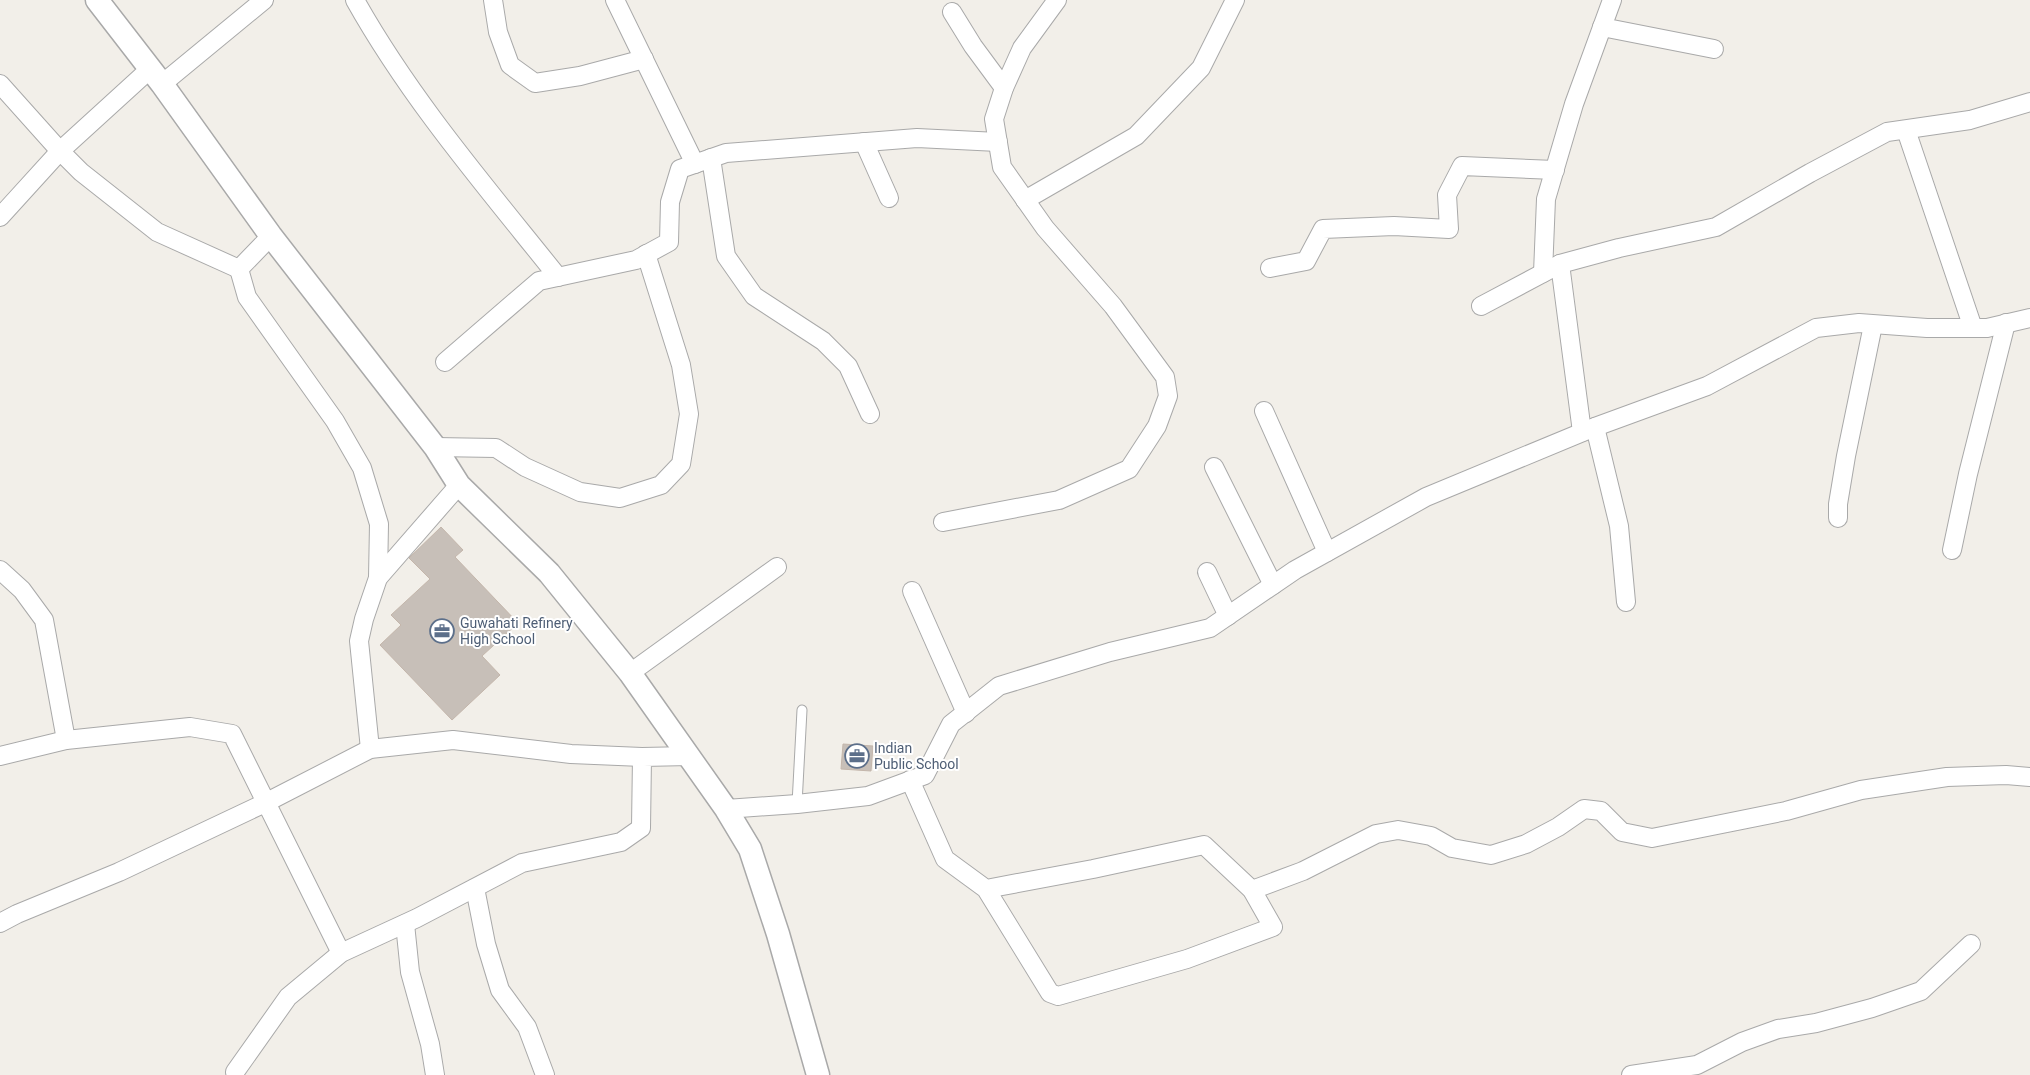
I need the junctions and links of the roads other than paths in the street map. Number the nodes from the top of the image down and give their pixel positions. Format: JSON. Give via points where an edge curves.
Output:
{"nodes":[{"id":1,"x":97,"y":0,"type":"edge"},
{"id":2,"x":264,"y":0,"type":"edge"},
{"id":3,"x":355,"y":0,"type":"edge"},
{"id":4,"x":493,"y":0,"type":"edge"},
{"id":5,"x":615,"y":0,"type":"edge"},
{"id":6,"x":1057,"y":0,"type":"edge"},
{"id":7,"x":1235,"y":0,"type":"edge"},
{"id":8,"x":1612,"y":0,"type":"edge"},
{"id":9,"x":952,"y":12,"type":"dead end"},
{"id":10,"x":1602,"y":27,"type":"junction"},
{"id":11,"x":1714,"y":49,"type":"dead end"},
{"id":12,"x":644,"y":59,"type":"junction"},
{"id":13,"x":156,"y":76,"type":"junction"},
{"id":14,"x":0,"y":84,"type":"edge"},
{"id":15,"x":1004,"y":88,"type":"junction"},
{"id":16,"x":2030,"y":102,"type":"edge"},
{"id":17,"x":1906,"y":130,"type":"junction"},
{"id":18,"x":864,"y":142,"type":"junction"},
{"id":19,"x":998,"y":142,"type":"junction"},
{"id":20,"x":60,"y":151,"type":"junction"},
{"id":21,"x":703,"y":161,"type":"junction"},
{"id":22,"x":1555,"y":170,"type":"junction"},
{"id":23,"x":889,"y":198,"type":"dead end"},
{"id":24,"x":1025,"y":200,"type":"junction"},
{"id":25,"x":0,"y":217,"type":"edge"},
{"id":26,"x":271,"y":236,"type":"junction"},
{"id":27,"x":646,"y":254,"type":"junction"},
{"id":28,"x":1560,"y":264,"type":"junction"},
{"id":29,"x":1270,"y":268,"type":"dead end"},
{"id":30,"x":239,"y":269,"type":"junction"},
{"id":31,"x":1543,"y":273,"type":"junction"},
{"id":32,"x":558,"y":277,"type":"junction"},
{"id":33,"x":1481,"y":306,"type":"dead end"},
{"id":34,"x":2030,"y":318,"type":"edge"},
{"id":35,"x":2006,"y":324,"type":"junction"},
{"id":36,"x":1873,"y":325,"type":"junction"},
{"id":37,"x":1973,"y":328,"type":"junction"},
{"id":38,"x":445,"y":362,"type":"dead end"},
{"id":39,"x":1264,"y":411,"type":"dead end"},
{"id":40,"x":870,"y":414,"type":"dead end"},
{"id":41,"x":1589,"y":429,"type":"junction"},
{"id":42,"x":435,"y":447,"type":"junction"},
{"id":43,"x":1214,"y":467,"type":"dead end"},
{"id":44,"x":459,"y":485,"type":"junction"},
{"id":45,"x":1838,"y":518,"type":"dead end"},
{"id":46,"x":943,"y":522,"type":"dead end"},
{"id":47,"x":1952,"y":550,"type":"dead end"},
{"id":48,"x":1328,"y":552,"type":"junction"},
{"id":49,"x":778,"y":567,"type":"dead end"},
{"id":50,"x":0,"y":570,"type":"edge"},
{"id":51,"x":1207,"y":572,"type":"dead end"},
{"id":52,"x":378,"y":578,"type":"junction"},
{"id":53,"x":1273,"y":585,"type":"junction"},
{"id":54,"x":912,"y":591,"type":"dead end"},
{"id":55,"x":1626,"y":602,"type":"dead end"},
{"id":56,"x":1228,"y":616,"type":"junction"},
{"id":57,"x":630,"y":673,"type":"junction"},
{"id":58,"x":802,"y":710,"type":"dead end"},
{"id":59,"x":966,"y":713,"type":"junction"},
{"id":60,"x":66,"y":740,"type":"junction"},
{"id":61,"x":370,"y":750,"type":"junction"},
{"id":62,"x":0,"y":756,"type":"edge"},
{"id":63,"x":690,"y":756,"type":"junction"},
{"id":64,"x":642,"y":757,"type":"junction"},
{"id":65,"x":2030,"y":777,"type":"edge"},
{"id":66,"x":910,"y":780,"type":"junction"},
{"id":67,"x":267,"y":802,"type":"junction"},
{"id":68,"x":797,"y":804,"type":"junction"},
{"id":69,"x":726,"y":809,"type":"junction"},
{"id":70,"x":475,"y":888,"type":"junction"},
{"id":71,"x":986,"y":889,"type":"junction"},
{"id":72,"x":1252,"y":890,"type":"junction"},
{"id":73,"x":0,"y":923,"type":"edge"},
{"id":74,"x":405,"y":924,"type":"junction"},
{"id":75,"x":1971,"y":944,"type":"dead end"},
{"id":76,"x":341,"y":953,"type":"junction"},
{"id":77,"x":234,"y":1072,"type":"dead end"},
{"id":78,"x":434,"y":1075,"type":"edge"},
{"id":79,"x":544,"y":1075,"type":"edge"},
{"id":80,"x":818,"y":1075,"type":"edge"},
{"id":81,"x":1631,"y":1075,"type":"edge"}],
"edges":[{"from":1,"to":13,"type":"street"},
{"from":2,"to":13,"type":"street"},
{"from":3,"to":32,"type":"street","via":[[376,38],[444,134]]},
{"from":4,"to":12,"type":"street","via":[[498,32],[510,65],[536,83],[580,76]]},
{"from":5,"to":12,"type":"street"},
{"from":6,"to":15,"type":"street","via":[[1022,48]]},
{"from":7,"to":24,"type":"street","via":[[1201,68],[1136,136]]},
{"from":8,"to":10,"type":"street"},
{"from":9,"to":15,"type":"street"},
{"from":10,"to":11,"type":"street"},
{"from":10,"to":22,"type":"street","via":[[1574,104]]},
{"from":12,"to":21,"type":"street"},
{"from":13,"to":20,"type":"street"},
{"from":13,"to":26,"type":"street"},
{"from":14,"to":20,"type":"street"},
{"from":15,"to":19,"type":"street","via":[[994,118]]},
{"from":16,"to":17,"type":"street","via":[[1970,120]]},
{"from":17,"to":28,"type":"street","via":[[1887,132],[1716,227]]},
{"from":17,"to":37,"type":"street"},
{"from":18,"to":19,"type":"street","via":[[917,138]]},
{"from":18,"to":21,"type":"street","via":[[726,152]]},
{"from":18,"to":23,"type":"street"},
{"from":19,"to":24,"type":"street","via":[[1002,167]]},
{"from":20,"to":25,"type":"street"},
{"from":20,"to":30,"type":"street","via":[[81,172],[157,232]]},
{"from":21,"to":27,"type":"street","via":[[680,169],[670,202],[669,242]]},
{"from":21,"to":40,"type":"street","via":[[726,256],[754,296],[823,341],[848,366]]},
{"from":22,"to":29,"type":"street","via":[[1462,166],[1447,195],[1449,230],[1394,226],[1323,229],[1306,261]]},
{"from":22,"to":31,"type":"street","via":[[1546,199]]},
{"from":24,"to":46,"type":"street","via":[[1154,361],[1165,377],[1168,396],[1157,426],[1129,469],[1059,500]]},
{"from":26,"to":30,"type":"street"},
{"from":26,"to":42,"type":"street"},
{"from":27,"to":32,"type":"street","via":[[636,260]]},
{"from":27,"to":42,"type":"street","via":[[680,365],[689,414],[681,464],[661,485],[620,498],[580,492],[525,467],[496,448]]},
{"from":28,"to":31,"type":"street"},
{"from":28,"to":41,"type":"street"},
{"from":30,"to":52,"type":"street","via":[[247,297],[335,421],[362,468],[378,524]]},
{"from":31,"to":33,"type":"street"},
{"from":32,"to":38,"type":"street","via":[[540,281]]},
{"from":34,"to":35,"type":"street"},
{"from":35,"to":37,"type":"street"},
{"from":35,"to":47,"type":"street"},
{"from":36,"to":37,"type":"street"},
{"from":36,"to":41,"type":"street","via":[[1816,328],[1707,386]]},
{"from":36,"to":45,"type":"street","via":[[1846,456]]},
{"from":39,"to":48,"type":"street"},
{"from":41,"to":48,"type":"street","via":[[1426,497]]},
{"from":41,"to":55,"type":"street","via":[[1619,526]]},
{"from":42,"to":44,"type":"street"},
{"from":43,"to":53,"type":"street"},
{"from":44,"to":52,"type":"street"},
{"from":44,"to":57,"type":"street","via":[[549,573]]},
{"from":48,"to":53,"type":"street"},
{"from":49,"to":57,"type":"street"},
{"from":50,"to":60,"type":"street","via":[[22,590],[44,620]]},
{"from":51,"to":56,"type":"street"},
{"from":52,"to":61,"type":"street","via":[[359,641]]},
{"from":53,"to":56,"type":"street"},
{"from":54,"to":59,"type":"street"},
{"from":56,"to":59,"type":"street","via":[[1210,628],[1110,652],[999,686]]},
{"from":57,"to":63,"type":"street"},
{"from":58,"to":68,"type":"lane"},
{"from":59,"to":66,"type":"street","via":[[951,724],[925,775]]},
{"from":60,"to":62,"type":"street"},
{"from":60,"to":67,"type":"street","via":[[190,727],[232,734]]},
{"from":61,"to":64,"type":"street","via":[[453,740],[571,754]]},
{"from":61,"to":67,"type":"street"},
{"from":63,"to":64,"type":"street"},
{"from":63,"to":69,"type":"street"},
{"from":64,"to":70,"type":"street","via":[[641,828],[621,842],[522,863]]},
{"from":65,"to":72,"type":"street","via":[[2006,774],[1947,777],[1861,790],[1786,811],[1652,838],[1622,832],[1601,811],[1584,809],[1558,828],[1526,844],[1491,855],[1452,848],[1431,836],[1398,830],[1376,834],[1303,871]]},
{"from":66,"to":68,"type":"street","via":[[868,796]]},
{"from":66,"to":71,"type":"street","via":[[945,859]]},
{"from":67,"to":73,"type":"street","via":[[120,872]]},
{"from":67,"to":76,"type":"street"},
{"from":68,"to":69,"type":"street"},
{"from":69,"to":80,"type":"street","via":[[750,849]]},
{"from":70,"to":74,"type":"street"},
{"from":70,"to":79,"type":"street","via":[[486,944],[500,990],[527,1027]]},
{"from":71,"to":72,"type":"street","via":[[1204,845]]},
{"from":71,"to":72,"type":"street","via":[[1050,993],[1058,996],[1187,960],[1273,927]]},
{"from":74,"to":76,"type":"street"},
{"from":74,"to":78,"type":"street","via":[[410,972],[430,1044]]},
{"from":75,"to":81,"type":"street","via":[[1921,991],[1872,1008],[1778,1030],[1742,1042],[1697,1065]]},
{"from":76,"to":77,"type":"street","via":[[288,997]]}]}
